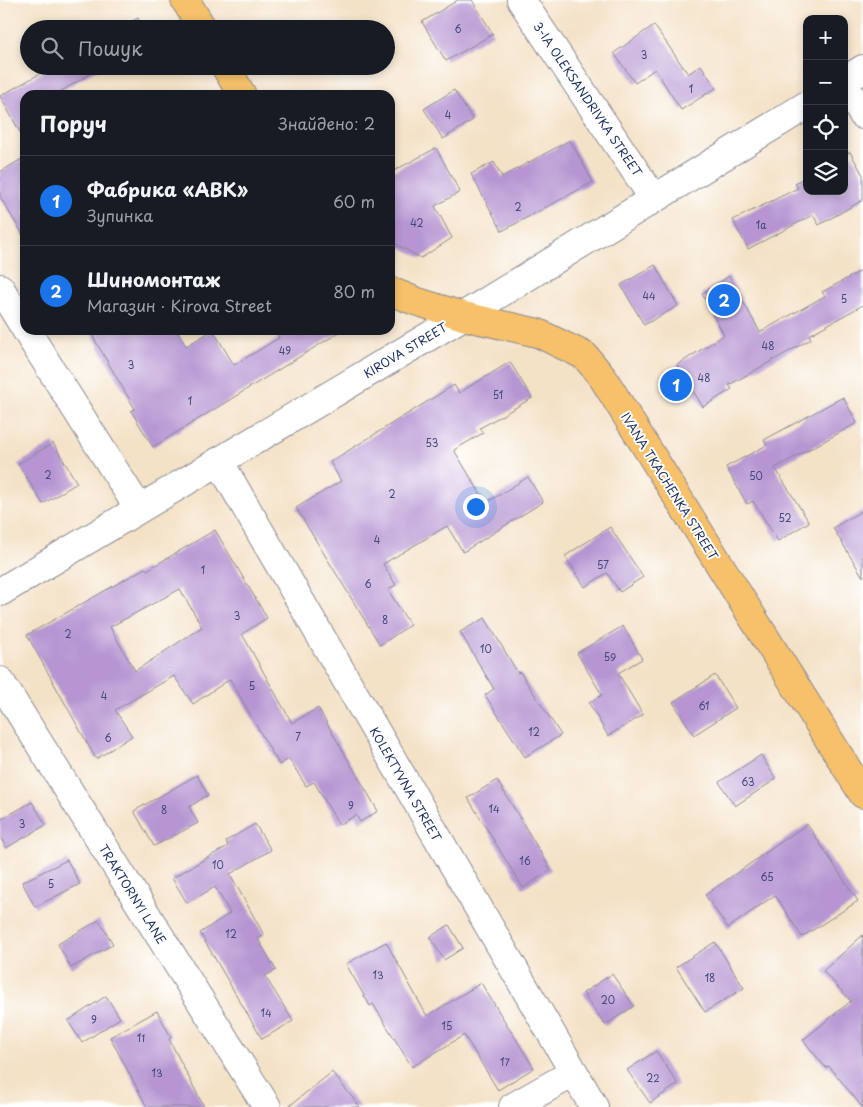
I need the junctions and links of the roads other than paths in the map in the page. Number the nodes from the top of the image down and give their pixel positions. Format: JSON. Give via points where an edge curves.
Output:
{"nodes":[{"id":1,"x":185,"y":0,"type":"edge"},
{"id":2,"x":521,"y":0,"type":"edge"},
{"id":3,"x":197,"y":20,"type":"edge"},
{"id":4,"x":863,"y":69,"type":"edge"},
{"id":5,"x":230,"y":75,"type":"edge"},
{"id":6,"x":848,"y":80,"type":"edge"},
{"id":7,"x":239,"y":90,"type":"edge"},
{"id":8,"x":848,"y":90,"type":"edge"},
{"id":9,"x":803,"y":107,"type":"edge"},
{"id":10,"x":863,"y":115,"type":"edge"},
{"id":11,"x":654,"y":199,"type":"junction"},
{"id":12,"x":0,"y":288,"type":"edge"},
{"id":13,"x":395,"y":293,"type":"edge"},
{"id":14,"x":463,"y":316,"type":"junction"},
{"id":15,"x":20,"y":320,"type":"edge"},
{"id":16,"x":30,"y":335,"type":"edge"},
{"id":17,"x":219,"y":461,"type":"junction"},
{"id":18,"x":139,"y":509,"type":"junction"},
{"id":19,"x":0,"y":592,"type":"edge"},
{"id":20,"x":0,"y":681,"type":"edge"},
{"id":21,"x":863,"y":794,"type":"edge"},
{"id":22,"x":572,"y":1072,"type":"junction"},
{"id":23,"x":267,"y":1107,"type":"edge"},
{"id":24,"x":513,"y":1107,"type":"edge"},
{"id":25,"x":594,"y":1107,"type":"edge"}],
"edges":[{"from":1,"to":3,"type":"main road"},
{"from":2,"to":11,"type":"street","name":"3-IA OLEKSANDRIVKA STREET"},
{"from":4,"to":6,"type":"street"},
{"from":5,"to":7,"type":"main road"},
{"from":8,"to":10,"type":"street"},
{"from":9,"to":11,"type":"street","name":"KIROVA STREET"},
{"from":11,"to":14,"type":"street","name":"KIROVA STREET"},
{"from":12,"to":15,"type":"street"},
{"from":13,"to":14,"type":"main road","name":"IVANA TKACHENKA STREET"},
{"from":14,"to":17,"type":"street","name":"KIROVA STREET"},
{"from":14,"to":21,"type":"main road","name":"IVANA TKACHENKA STREET","via":[[538,333],[585,356],[603,378]]},
{"from":16,"to":18,"type":"street"},
{"from":17,"to":18,"type":"street","name":"KIROVA STREET"},
{"from":17,"to":22,"type":"street","name":"KOLEKTYVNA STREET"},
{"from":18,"to":19,"type":"street","name":"KIROVA STREET"},
{"from":20,"to":23,"type":"street","name":"TRAKTORNYI LANE"},
{"from":22,"to":24,"type":"street"},
{"from":22,"to":25,"type":"street","name":"KOLEKTYVNA STREET"}]}
